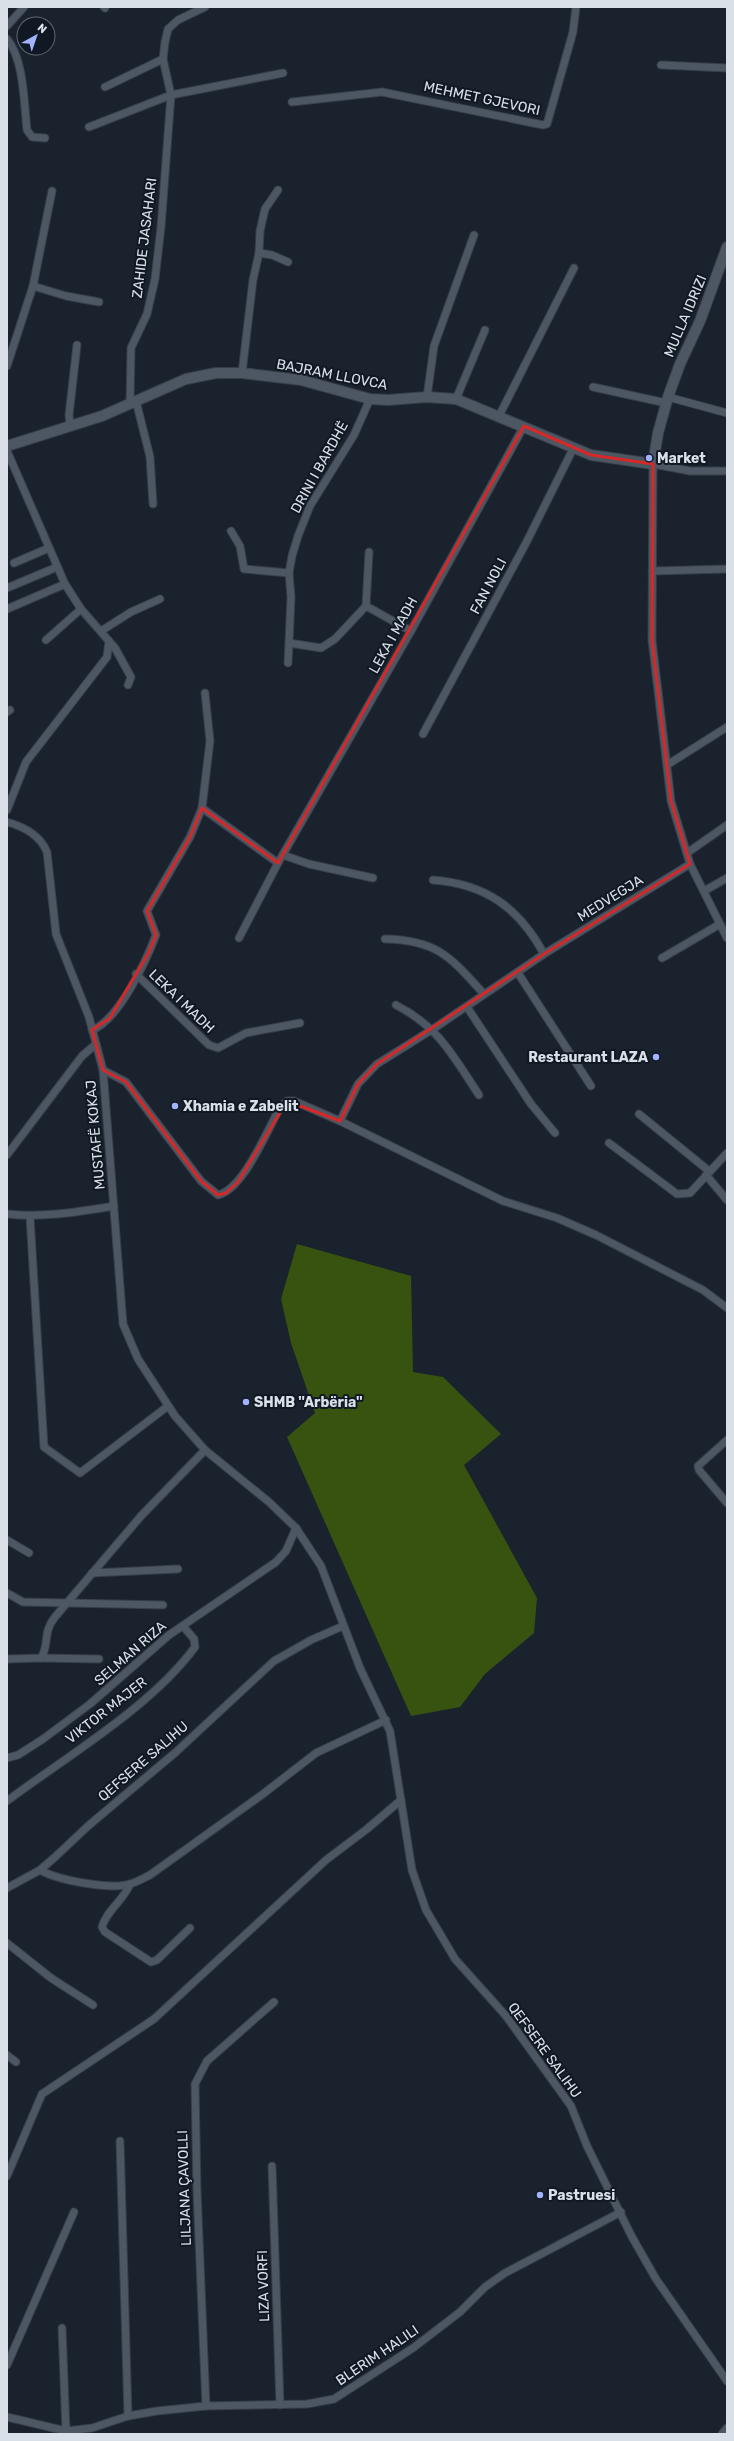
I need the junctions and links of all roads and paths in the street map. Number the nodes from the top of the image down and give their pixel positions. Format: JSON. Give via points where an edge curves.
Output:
{"nodes":[{"id":1,"x":24,"y":7,"type":"edge"},
{"id":2,"x":205,"y":7,"type":"edge"},
{"id":3,"x":576,"y":7,"type":"edge"},
{"id":4,"x":7,"y":26,"type":"edge"},
{"id":5,"x":7,"y":39,"type":"edge"},
{"id":6,"x":164,"y":59,"type":"junction"},
{"id":7,"x":661,"y":65,"type":"dead end"},
{"id":8,"x":727,"y":68,"type":"edge"},
{"id":9,"x":283,"y":73,"type":"dead end"},
{"id":10,"x":105,"y":88,"type":"dead end"},
{"id":11,"x":171,"y":95,"type":"junction"},
{"id":12,"x":292,"y":102,"type":"dead end"},
{"id":13,"x":89,"y":127,"type":"dead end"},
{"id":14,"x":45,"y":138,"type":"dead end"},
{"id":15,"x":278,"y":190,"type":"dead end"},
{"id":16,"x":52,"y":191,"type":"dead end"},
{"id":17,"x":474,"y":235,"type":"dead end"},
{"id":18,"x":727,"y":247,"type":"edge"},
{"id":19,"x":259,"y":253,"type":"junction"},
{"id":20,"x":288,"y":262,"type":"dead end"},
{"id":21,"x":574,"y":268,"type":"dead end"},
{"id":22,"x":33,"y":286,"type":"junction"},
{"id":23,"x":99,"y":302,"type":"dead end"},
{"id":24,"x":485,"y":330,"type":"dead end"},
{"id":25,"x":78,"y":345,"type":"dead end"},
{"id":26,"x":7,"y":366,"type":"edge"},
{"id":27,"x":242,"y":373,"type":"junction"},
{"id":28,"x":593,"y":387,"type":"dead end"},
{"id":29,"x":427,"y":397,"type":"junction"},
{"id":30,"x":370,"y":399,"type":"junction"},
{"id":31,"x":456,"y":399,"type":"junction"},
{"id":32,"x":667,"y":400,"type":"junction"},
{"id":33,"x":133,"y":402,"type":"junction"},
{"id":34,"x":727,"y":413,"type":"edge"},
{"id":35,"x":499,"y":416,"type":"junction"},
{"id":36,"x":70,"y":425,"type":"junction"},
{"id":37,"x":524,"y":426,"type":"junction"},
{"id":38,"x":7,"y":446,"type":"edge"},
{"id":39,"x":573,"y":449,"type":"junction"},
{"id":40,"x":7,"y":451,"type":"edge"},
{"id":41,"x":653,"y":464,"type":"junction"},
{"id":42,"x":727,"y":471,"type":"edge"},
{"id":43,"x":153,"y":504,"type":"dead end"},
{"id":44,"x":231,"y":531,"type":"dead end"},
{"id":45,"x":49,"y":548,"type":"junction"},
{"id":46,"x":369,"y":552,"type":"dead end"},
{"id":47,"x":14,"y":563,"type":"dead end"},
{"id":48,"x":57,"y":567,"type":"junction"},
{"id":49,"x":727,"y":568,"type":"edge"},
{"id":50,"x":652,"y":570,"type":"junction"},
{"id":51,"x":289,"y":573,"type":"junction"},
{"id":52,"x":65,"y":584,"type":"junction"},
{"id":53,"x":7,"y":588,"type":"edge"},
{"id":54,"x":160,"y":600,"type":"dead end"},
{"id":55,"x":366,"y":606,"type":"junction"},
{"id":56,"x":7,"y":609,"type":"edge"},
{"id":57,"x":82,"y":609,"type":"junction"},
{"id":58,"x":101,"y":631,"type":"junction"},
{"id":59,"x":410,"y":631,"type":"junction"},
{"id":60,"x":46,"y":640,"type":"dead end"},
{"id":61,"x":109,"y":641,"type":"junction"},
{"id":62,"x":289,"y":643,"type":"junction"},
{"id":63,"x":288,"y":663,"type":"dead end"},
{"id":64,"x":128,"y":685,"type":"dead end"},
{"id":65,"x":205,"y":693,"type":"dead end"},
{"id":66,"x":727,"y":727,"type":"edge"},
{"id":67,"x":423,"y":734,"type":"dead end"},
{"id":68,"x":666,"y":765,"type":"junction"},
{"id":69,"x":202,"y":808,"type":"junction"},
{"id":70,"x":7,"y":810,"type":"edge"},
{"id":71,"x":7,"y":822,"type":"edge"},
{"id":72,"x":727,"y":825,"type":"edge"},
{"id":73,"x":687,"y":853,"type":"junction"},
{"id":74,"x":283,"y":855,"type":"junction"},
{"id":75,"x":278,"y":863,"type":"junction"},
{"id":76,"x":690,"y":864,"type":"junction"},
{"id":77,"x":373,"y":878,"type":"dead end"},
{"id":78,"x":727,"y":878,"type":"edge"},
{"id":79,"x":433,"y":880,"type":"dead end"},
{"id":80,"x":704,"y":891,"type":"junction"},
{"id":81,"x":720,"y":924,"type":"junction"},
{"id":82,"x":239,"y":938,"type":"dead end"},
{"id":83,"x":727,"y":938,"type":"edge"},
{"id":84,"x":385,"y":939,"type":"dead end"},
{"id":85,"x":544,"y":954,"type":"junction"},
{"id":86,"x":662,"y":958,"type":"dead end"},
{"id":87,"x":518,"y":973,"type":"junction"},
{"id":88,"x":136,"y":974,"type":"junction"},
{"id":89,"x":484,"y":994,"type":"junction"},
{"id":90,"x":396,"y":1004,"type":"dead end"},
{"id":91,"x":467,"y":1007,"type":"junction"},
{"id":92,"x":300,"y":1023,"type":"dead end"},
{"id":93,"x":433,"y":1029,"type":"junction"},
{"id":94,"x":92,"y":1030,"type":"junction"},
{"id":95,"x":96,"y":1044,"type":"junction"},
{"id":96,"x":103,"y":1070,"type":"junction"},
{"id":97,"x":591,"y":1086,"type":"dead end"},
{"id":98,"x":479,"y":1095,"type":"dead end"},
{"id":99,"x":638,"y":1114,"type":"dead end"},
{"id":100,"x":340,"y":1121,"type":"junction"},
{"id":101,"x":555,"y":1133,"type":"dead end"},
{"id":102,"x":609,"y":1143,"type":"dead end"},
{"id":103,"x":727,"y":1153,"type":"edge"},
{"id":104,"x":7,"y":1155,"type":"edge"},
{"id":105,"x":708,"y":1173,"type":"junction"},
{"id":106,"x":727,"y":1200,"type":"edge"},
{"id":107,"x":114,"y":1206,"type":"junction"},
{"id":108,"x":7,"y":1214,"type":"edge"},
{"id":109,"x":30,"y":1217,"type":"junction"},
{"id":110,"x":727,"y":1308,"type":"edge"},
{"id":111,"x":168,"y":1406,"type":"junction"},
{"id":112,"x":727,"y":1440,"type":"edge"},
{"id":113,"x":205,"y":1450,"type":"junction"},
{"id":114,"x":727,"y":1503,"type":"edge"},
{"id":115,"x":296,"y":1528,"type":"junction"},
{"id":116,"x":7,"y":1540,"type":"edge"},
{"id":117,"x":29,"y":1553,"type":"dead end"},
{"id":118,"x":178,"y":1569,"type":"dead end"},
{"id":119,"x":92,"y":1573,"type":"junction"},
{"id":120,"x":7,"y":1593,"type":"edge"},
{"id":121,"x":68,"y":1603,"type":"junction"},
{"id":122,"x":163,"y":1605,"type":"dead end"},
{"id":123,"x":183,"y":1626,"type":"junction"},
{"id":124,"x":343,"y":1626,"type":"junction"},
{"id":125,"x":41,"y":1658,"type":"junction"},
{"id":126,"x":7,"y":1659,"type":"edge"},
{"id":127,"x":99,"y":1659,"type":"dead end"},
{"id":128,"x":386,"y":1720,"type":"junction"},
{"id":129,"x":7,"y":1758,"type":"edge"},
{"id":130,"x":401,"y":1800,"type":"junction"},
{"id":131,"x":7,"y":1801,"type":"edge"},
{"id":132,"x":40,"y":1870,"type":"junction"},
{"id":133,"x":130,"y":1884,"type":"junction"},
{"id":134,"x":7,"y":1888,"type":"edge"},
{"id":135,"x":190,"y":1928,"type":"dead end"},
{"id":136,"x":7,"y":1943,"type":"edge"},
{"id":137,"x":274,"y":2002,"type":"dead end"},
{"id":138,"x":93,"y":2005,"type":"dead end"},
{"id":139,"x":7,"y":2055,"type":"edge"},
{"id":140,"x":16,"y":2062,"type":"dead end"},
{"id":141,"x":120,"y":2141,"type":"dead end"},
{"id":142,"x":272,"y":2166,"type":"dead end"},
{"id":143,"x":7,"y":2176,"type":"edge"},
{"id":144,"x":74,"y":2212,"type":"dead end"},
{"id":145,"x":621,"y":2212,"type":"junction"},
{"id":146,"x":62,"y":2328,"type":"dead end"},
{"id":147,"x":7,"y":2365,"type":"edge"},
{"id":148,"x":727,"y":2381,"type":"edge"},
{"id":149,"x":280,"y":2405,"type":"junction"},
{"id":150,"x":206,"y":2406,"type":"junction"},
{"id":151,"x":128,"y":2416,"type":"junction"},
{"id":152,"x":7,"y":2417,"type":"edge"},
{"id":153,"x":727,"y":2428,"type":"edge"},
{"id":154,"x":66,"y":2431,"type":"junction"},
{"id":155,"x":722,"y":2434,"type":"edge"}],
"edges":[{"from":1,"to":4,"type":"street"},
{"from":2,"to":6,"type":"street","name":"ZAHIDE JASAHARI","via":[[178,20],[168,29]]},
{"from":3,"to":12,"type":"street","name":"MEHMET GJEVORI","via":[[573,32],[547,124],[382,92]]},
{"from":5,"to":14,"type":"street","via":[[15,48],[27,130],[32,137]]},
{"from":6,"to":10,"type":"street"},
{"from":6,"to":11,"type":"street","name":"ZAHIDE JASAHARI"},
{"from":7,"to":8,"type":"street"},
{"from":9,"to":11,"type":"street"},
{"from":11,"to":13,"type":"street"},
{"from":11,"to":33,"type":"street","name":"ZAHIDE JASAHARI","via":[[155,279],[148,314],[131,348]]},
{"from":15,"to":19,"type":"street","via":[[265,209],[260,230]]},
{"from":16,"to":22,"type":"street"},
{"from":17,"to":29,"type":"street","via":[[434,346]]},
{"from":18,"to":32,"type":"street","name":"MULLA IDRIZI","via":[[700,322],[680,364]]},
{"from":19,"to":20,"type":"street"},
{"from":19,"to":27,"type":"street","via":[[253,280]]},
{"from":21,"to":35,"type":"street"},
{"from":22,"to":23,"type":"street"},
{"from":22,"to":26,"type":"street"},
{"from":24,"to":31,"type":"street"},
{"from":25,"to":36,"type":"street"},
{"from":27,"to":30,"type":"street","name":"BAJRAM LLOVCA","via":[[301,380]]},
{"from":27,"to":33,"type":"street","name":"BAJRAM LLOVCA","via":[[216,373],[186,379]]},
{"from":28,"to":32,"type":"street"},
{"from":29,"to":30,"type":"street","name":"BAJRAM LLOVCA"},
{"from":29,"to":31,"type":"street","name":"BAJRAM LLOVCA"},
{"from":30,"to":51,"type":"street","name":"DRINI I BARDHË","via":[[354,435],[310,506],[292,556]]},
{"from":31,"to":35,"type":"street","name":"BAJRAM LLOVCA"},
{"from":32,"to":34,"type":"street"},
{"from":32,"to":41,"type":"street","name":"MULLA IDRIZI"},
{"from":33,"to":36,"type":"street","name":"BAJRAM LLOVCA","via":[[102,416]]},
{"from":33,"to":43,"type":"street","via":[[150,457]]},
{"from":35,"to":37,"type":"street","name":"BAJRAM LLOVCA"},
{"from":36,"to":38,"type":"street","name":"BAJRAM LLOVCA"},
{"from":37,"to":39,"type":"street","name":"BAJRAM LLOVCA"},
{"from":37,"to":59,"type":"street","name":"LEKA I MADH"},
{"from":39,"to":41,"type":"street","name":"BAJRAM LLOVCA","via":[[591,456]]},
{"from":39,"to":67,"type":"street","name":"FAN NOLI","via":[[526,543]]},
{"from":40,"to":45,"type":"street"},
{"from":41,"to":42,"type":"street","via":[[690,471]]},
{"from":41,"to":50,"type":"street"},
{"from":44,"to":51,"type":"street","via":[[240,546],[244,569]]},
{"from":45,"to":47,"type":"street"},
{"from":45,"to":48,"type":"street"},
{"from":46,"to":55,"type":"street"},
{"from":48,"to":52,"type":"street"},
{"from":48,"to":53,"type":"street"},
{"from":49,"to":50,"type":"street"},
{"from":50,"to":68,"type":"street","via":[[652,640]]},
{"from":51,"to":62,"type":"street","name":"DRINI I BARDHË"},
{"from":52,"to":56,"type":"street"},
{"from":52,"to":57,"type":"street"},
{"from":54,"to":58,"type":"street","via":[[131,612]]},
{"from":55,"to":59,"type":"street"},
{"from":55,"to":62,"type":"street","via":[[335,638],[321,648]]},
{"from":57,"to":58,"type":"street"},
{"from":57,"to":60,"type":"street"},
{"from":58,"to":61,"type":"street"},
{"from":59,"to":74,"type":"street","name":"LEKA I MADH"},
{"from":61,"to":64,"type":"street","via":[[131,677]]},
{"from":61,"to":70,"type":"street","via":[[107,657],[26,762]]},
{"from":62,"to":63,"type":"street","name":"DRINI I BARDHË"},
{"from":65,"to":69,"type":"street","name":"LEKA I MADH","via":[[210,741]]},
{"from":66,"to":68,"type":"street"},
{"from":68,"to":73,"type":"street","via":[[671,801]]},
{"from":69,"to":75,"type":"street"},
{"from":69,"to":88,"type":"street","name":"LEKA I MADH","via":[[190,836],[147,911],[156,935]]},
{"from":71,"to":94,"type":"street","name":"MUSTAFË KOKAJ","via":[[29,830],[43,841],[47,852],[56,934]]},
{"from":72,"to":73,"type":"street"},
{"from":73,"to":76,"type":"street"},
{"from":74,"to":75,"type":"street","name":"LEKA I MADH"},
{"from":74,"to":77,"type":"street","via":[[309,864]]},
{"from":75,"to":82,"type":"street","name":"LEKA I MADH"},
{"from":76,"to":80,"type":"street"},
{"from":76,"to":85,"type":"street","name":"MEDVEGJA"},
{"from":78,"to":80,"type":"street"},
{"from":79,"to":85,"type":"street","via":[[454,882],[497,899],[517,916],[534,936]]},
{"from":80,"to":81,"type":"street"},
{"from":81,"to":83,"type":"street"},
{"from":81,"to":86,"type":"street"},
{"from":84,"to":89,"type":"street","via":[[408,939],[433,946],[451,959]]},
{"from":85,"to":87,"type":"street","name":"MEDVEGJA"},
{"from":87,"to":89,"type":"street","name":"MEDVEGJA"},
{"from":87,"to":97,"type":"street"},
{"from":88,"to":92,"type":"street","name":"LEKA I MADH","via":[[208,1045],[218,1048],[246,1032]]},
{"from":88,"to":94,"type":"street","name":"LEKA I MADH","via":[[124,999],[110,1018]]},
{"from":89,"to":91,"type":"street","name":"MEDVEGJA"},
{"from":90,"to":93,"type":"street","via":[[418,1016]]},
{"from":91,"to":93,"type":"street","name":"MEDVEGJA"},
{"from":91,"to":101,"type":"street","via":[[531,1104]]},
{"from":93,"to":98,"type":"street"},
{"from":93,"to":100,"type":"street","name":"MEDVEGJA","via":[[377,1064],[358,1084]]},
{"from":94,"to":95,"type":"street","name":"MUSTAFË KOKAJ"},
{"from":95,"to":96,"type":"street","name":"MUSTAFË KOKAJ"},
{"from":95,"to":104,"type":"street","via":[[82,1056]]},
{"from":96,"to":100,"type":"street","via":[[126,1082],[200,1181],[218,1196],[226,1193],[238,1182],[278,1112],[287,1101],[294,1101]]},
{"from":96,"to":107,"type":"street","name":"MUSTAFË KOKAJ"},
{"from":99,"to":105,"type":"street"},
{"from":100,"to":110,"type":"street","via":[[503,1201],[557,1218],[596,1235],[703,1290]]},
{"from":102,"to":105,"type":"street","via":[[677,1194],[690,1193]]},
{"from":103,"to":105,"type":"street"},
{"from":105,"to":106,"type":"street"},
{"from":107,"to":109,"type":"street"},
{"from":107,"to":111,"type":"street","name":"MUSTAFË KOKAJ","via":[[123,1324],[138,1359]]},
{"from":108,"to":109,"type":"street"},
{"from":109,"to":111,"type":"street","via":[[44,1447],[80,1472]]},
{"from":111,"to":113,"type":"street","name":"MUSTAFË KOKAJ"},
{"from":112,"to":114,"type":"street","via":[[698,1466]]},
{"from":113,"to":115,"type":"street","name":"QEFSERE SALIHU","via":[[269,1502]]},
{"from":113,"to":119,"type":"street","via":[[141,1516]]},
{"from":115,"to":123,"type":"street","name":"SELMAN RIZA","via":[[286,1551],[276,1562]]},
{"from":115,"to":124,"type":"street","name":"QEFSERE SALIHU","via":[[320,1566]]},
{"from":116,"to":117,"type":"street"},
{"from":118,"to":119,"type":"street"},
{"from":119,"to":121,"type":"street"},
{"from":120,"to":121,"type":"street","via":[[23,1602]]},
{"from":121,"to":122,"type":"street"},
{"from":121,"to":125,"type":"street","via":[[48,1627],[45,1652]]},
{"from":123,"to":129,"type":"street","name":"SELMAN RIZA","via":[[153,1648],[90,1704],[43,1739],[18,1755]]},
{"from":123,"to":131,"type":"street","name":"VIKTOR MAJER","via":[[194,1639],[195,1647],[160,1684],[107,1728]]},
{"from":124,"to":128,"type":"street","name":"QEFSERE SALIHU","via":[[360,1668]]},
{"from":124,"to":132,"type":"street","name":"QEFSERE SALIHU","via":[[274,1661],[170,1758]]},
{"from":125,"to":126,"type":"street"},
{"from":125,"to":127,"type":"street"},
{"from":128,"to":130,"type":"street","name":"QEFSERE SALIHU","via":[[395,1757]]},
{"from":128,"to":133,"type":"street","via":[[316,1753],[150,1875]]},
{"from":130,"to":143,"type":"street","via":[[326,1860],[154,2019],[42,2094]]},
{"from":130,"to":145,"type":"street","name":"QEFSERE SALIHU","via":[[412,1870],[430,1917],[455,1959],[518,2030],[570,2106]]},
{"from":132,"to":133,"type":"street","via":[[48,1875],[76,1881]]},
{"from":132,"to":134,"type":"street","name":"QEFSERE SALIHU"},
{"from":133,"to":135,"type":"street","via":[[126,1894],[103,1922],[105,1932],[151,1962],[157,1960]]},
{"from":136,"to":138,"type":"street","via":[[51,1978]]},
{"from":137,"to":150,"type":"street","name":"LILJANA ÇAVOLLI","via":[[207,2061],[195,2084]]},
{"from":139,"to":140,"type":"street"},
{"from":141,"to":151,"type":"street"},
{"from":142,"to":149,"type":"street","name":"LIZA VORFI"},
{"from":144,"to":147,"type":"street"},
{"from":145,"to":148,"type":"street","name":"QEFSERE SALIHU","via":[[656,2279]]},
{"from":145,"to":149,"type":"street","name":"BLERIM HALILI","via":[[505,2273],[413,2348],[334,2399]]},
{"from":146,"to":154,"type":"street"},
{"from":149,"to":150,"type":"street","name":"BLERIM HALILI"},
{"from":150,"to":151,"type":"street","name":"BLERIM HALILI"},
{"from":151,"to":154,"type":"street","name":"BLERIM HALILI","via":[[92,2428]]},
{"from":152,"to":154,"type":"street","name":"BLERIM HALILI"},
{"from":153,"to":155,"type":"street"}]}
